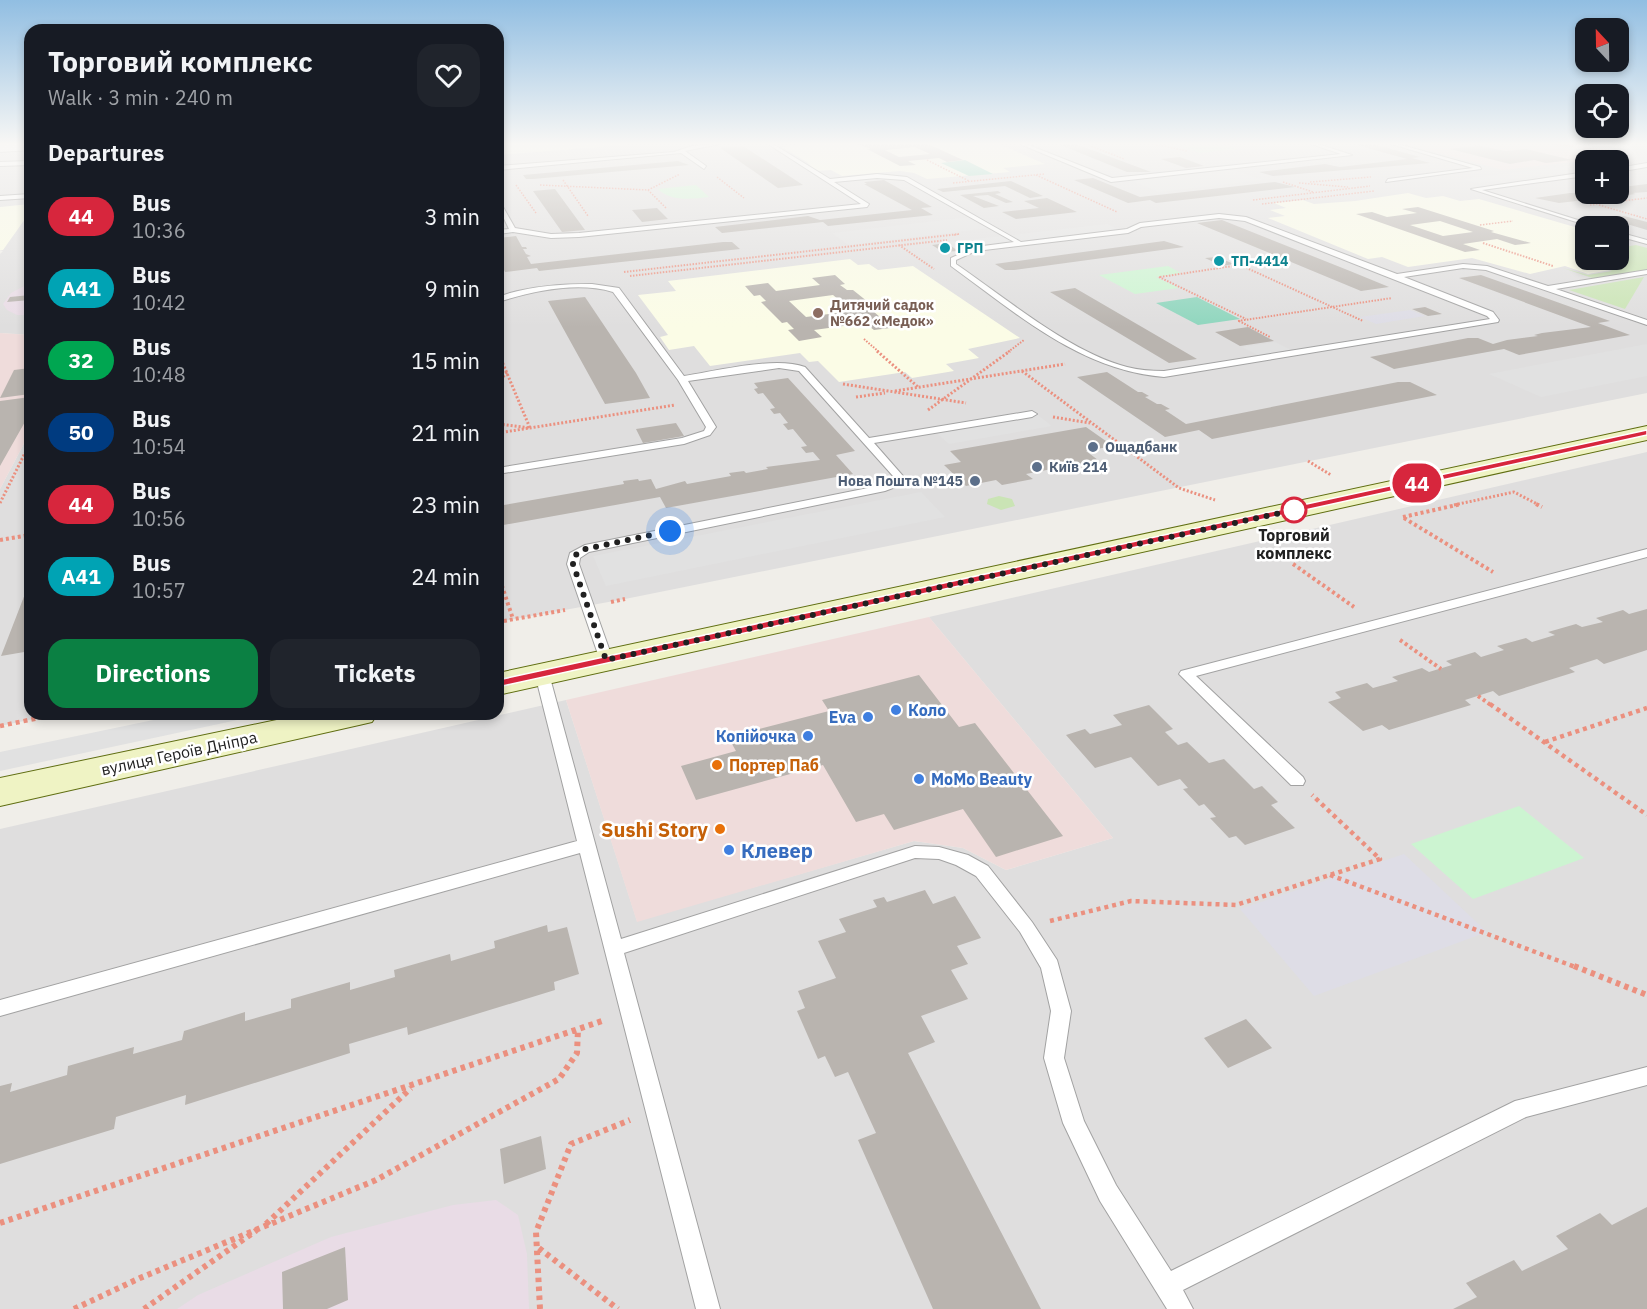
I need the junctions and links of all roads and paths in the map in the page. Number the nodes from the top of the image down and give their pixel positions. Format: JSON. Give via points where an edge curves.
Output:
{"nodes":[{"id":1,"x":530,"y":205,"type":"edge"},
{"id":2,"x":581,"y":205,"type":"edge"},
{"id":3,"x":663,"y":205,"type":"edge"},
{"id":4,"x":753,"y":205,"type":"edge"},
{"id":5,"x":866,"y":205,"type":"edge"},
{"id":6,"x":952,"y":205,"type":"edge"},
{"id":7,"x":1101,"y":205,"type":"edge"},
{"id":8,"x":1528,"y":205,"type":"edge"},
{"id":9,"x":1599,"y":205,"type":"edge"},
{"id":10,"x":666,"y":208,"type":"dead end"},
{"id":11,"x":504,"y":212,"type":"edge"},
{"id":12,"x":766,"y":215,"type":"junction"},
{"id":13,"x":1123,"y":215,"type":"dead end"},
{"id":14,"x":1647,"y":219,"type":"edge"},
{"id":15,"x":1575,"y":220,"type":"edge"},
{"id":16,"x":513,"y":230,"type":"junction"},
{"id":17,"x":504,"y":231,"type":"edge"},
{"id":18,"x":600,"y":233,"type":"junction"},
{"id":19,"x":551,"y":236,"type":"junction"},
{"id":20,"x":1629,"y":237,"type":"edge"},
{"id":21,"x":1647,"y":242,"type":"edge"},
{"id":22,"x":1483,"y":243,"type":"dead end"},
{"id":23,"x":1021,"y":244,"type":"junction"},
{"id":24,"x":1647,"y":272,"type":"edge"},
{"id":25,"x":1396,"y":276,"type":"junction"},
{"id":26,"x":1596,"y":280,"type":"junction"},
{"id":27,"x":1548,"y":288,"type":"junction"},
{"id":28,"x":1435,"y":292,"type":"junction"},
{"id":29,"x":504,"y":298,"type":"edge"},
{"id":30,"x":1332,"y":307,"type":"junction"},
{"id":31,"x":1246,"y":319,"type":"junction"},
{"id":32,"x":1238,"y":321,"type":"dead end"},
{"id":33,"x":1647,"y":323,"type":"edge"},
{"id":34,"x":1042,"y":326,"type":"junction"},
{"id":35,"x":1400,"y":337,"type":"junction"},
{"id":36,"x":864,"y":339,"type":"dead end"},
{"id":37,"x":1099,"y":359,"type":"junction"},
{"id":38,"x":504,"y":365,"type":"edge"},
{"id":39,"x":1022,"y":371,"type":"junction"},
{"id":40,"x":507,"y":372,"type":"junction"},
{"id":41,"x":504,"y":376,"type":"edge"},
{"id":42,"x":682,"y":379,"type":"junction"},
{"id":43,"x":813,"y":379,"type":"junction"},
{"id":44,"x":970,"y":379,"type":"junction"},
{"id":45,"x":918,"y":387,"type":"junction"},
{"id":46,"x":891,"y":392,"type":"junction"},
{"id":47,"x":943,"y":400,"type":"junction"},
{"id":48,"x":832,"y":401,"type":"junction"},
{"id":49,"x":698,"y":402,"type":"junction"},
{"id":50,"x":976,"y":405,"type":"dead end"},
{"id":51,"x":1032,"y":414,"type":"joint"},
{"id":52,"x":1093,"y":423,"type":"junction"},
{"id":53,"x":504,"y":425,"type":"edge"},
{"id":54,"x":530,"y":428,"type":"junction"},
{"id":55,"x":504,"y":432,"type":"edge"},
{"id":56,"x":1647,"y":433,"type":"edge"},
{"id":57,"x":891,"y":437,"type":"junction"},
{"id":58,"x":868,"y":441,"type":"junction"},
{"id":59,"x":24,"y":455,"type":"edge"},
{"id":60,"x":1308,"y":461,"type":"dead end"},
{"id":61,"x":504,"y":470,"type":"edge"},
{"id":62,"x":1320,"y":477,"type":"dead end"},
{"id":63,"x":1222,"y":498,"type":"dead end"},
{"id":64,"x":0,"y":503,"type":"edge"},
{"id":65,"x":1542,"y":507,"type":"dead end"},
{"id":66,"x":24,"y":536,"type":"edge"},
{"id":67,"x":0,"y":540,"type":"edge"},
{"id":68,"x":1647,"y":553,"type":"edge"},
{"id":69,"x":1518,"y":587,"type":"junction"},
{"id":70,"x":504,"y":592,"type":"edge"},
{"id":71,"x":625,"y":599,"type":"dead end"},
{"id":72,"x":587,"y":606,"type":"junction"},
{"id":73,"x":513,"y":619,"type":"junction"},
{"id":74,"x":504,"y":621,"type":"edge"},
{"id":75,"x":606,"y":660,"type":"junction"},
{"id":76,"x":542,"y":674,"type":"junction"},
{"id":77,"x":504,"y":683,"type":"edge"},
{"id":78,"x":1478,"y":696,"type":"dead end"},
{"id":79,"x":1647,"y":708,"type":"edge"},
{"id":80,"x":29,"y":720,"type":"edge"},
{"id":81,"x":331,"y":720,"type":"edge"},
{"id":82,"x":0,"y":726,"type":"edge"},
{"id":83,"x":1545,"y":743,"type":"junction"},
{"id":84,"x":1297,"y":781,"type":"joint"},
{"id":85,"x":0,"y":792,"type":"edge"},
{"id":86,"x":1647,"y":815,"type":"edge"},
{"id":87,"x":586,"y":844,"type":"junction"},
{"id":88,"x":1329,"y":874,"type":"junction"},
{"id":89,"x":1026,"y":927,"type":"junction"},
{"id":90,"x":614,"y":949,"type":"junction"},
{"id":91,"x":1647,"y":995,"type":"edge"},
{"id":92,"x":0,"y":1008,"type":"edge"},
{"id":93,"x":630,"y":1012,"type":"junction"},
{"id":94,"x":578,"y":1029,"type":"junction"},
{"id":95,"x":1647,"y":1076,"type":"edge"},
{"id":96,"x":414,"y":1085,"type":"junction"},
{"id":97,"x":656,"y":1110,"type":"junction"},
{"id":98,"x":0,"y":1223,"type":"edge"},
{"id":99,"x":264,"y":1226,"type":"junction"},
{"id":100,"x":539,"y":1247,"type":"junction"},
{"id":101,"x":1166,"y":1286,"type":"junction"},
{"id":102,"x":74,"y":1309,"type":"edge"},
{"id":103,"x":144,"y":1309,"type":"edge"},
{"id":104,"x":540,"y":1309,"type":"edge"},
{"id":105,"x":618,"y":1309,"type":"edge"},
{"id":106,"x":708,"y":1309,"type":"edge"},
{"id":107,"x":1181,"y":1309,"type":"edge"}],
"edges":[{"from":1,"to":19,"type":"path"},
{"from":2,"to":18,"type":"path"},
{"from":3,"to":10,"type":"path"},
{"from":4,"to":12,"type":"path"},
{"from":5,"to":12,"type":"lane"},
{"from":6,"to":23,"type":"lane"},
{"from":7,"to":13,"type":"path"},
{"from":8,"to":15,"type":"lane"},
{"from":9,"to":14,"type":"path"},
{"from":11,"to":16,"type":"lane"},
{"from":12,"to":18,"type":"lane"},
{"from":16,"to":17,"type":"lane"},
{"from":16,"to":19,"type":"lane"},
{"from":18,"to":19,"type":"lane"},
{"from":20,"to":21,"type":"lane"},
{"from":22,"to":26,"type":"path"},
{"from":23,"to":25,"type":"lane","via":[[1229,216]]},
{"from":23,"to":34,"type":"lane","via":[[975,249],[953,259],[953,265]]},
{"from":24,"to":26,"type":"lane"},
{"from":25,"to":27,"type":"lane","via":[[1475,267]]},
{"from":25,"to":28,"type":"lane"},
{"from":26,"to":27,"type":"lane"},
{"from":27,"to":33,"type":"lane"},
{"from":28,"to":30,"type":"path"},
{"from":28,"to":35,"type":"lane","via":[[1490,314],[1495,320]]},
{"from":29,"to":42,"type":"lane","via":[[587,286],[612,288]]},
{"from":30,"to":31,"type":"path"},
{"from":30,"to":31,"type":"path","via":[[1240,265],[1159,277]]},
{"from":30,"to":35,"type":"path"},
{"from":31,"to":32,"type":"path"},
{"from":34,"to":37,"type":"lane"},
{"from":34,"to":44,"type":"path"},
{"from":35,"to":37,"type":"lane","via":[[1164,374],[1119,368]]},
{"from":36,"to":45,"type":"path"},
{"from":37,"to":39,"type":"path"},
{"from":38,"to":40,"type":"path"},
{"from":39,"to":44,"type":"path"},
{"from":39,"to":52,"type":"path"},
{"from":40,"to":41,"type":"path"},
{"from":40,"to":54,"type":"path"},
{"from":42,"to":43,"type":"lane","via":[[779,365],[794,366]]},
{"from":42,"to":49,"type":"lane"},
{"from":43,"to":46,"type":"path"},
{"from":43,"to":48,"type":"lane"},
{"from":44,"to":45,"type":"path"},
{"from":44,"to":47,"type":"path"},
{"from":45,"to":46,"type":"path"},
{"from":46,"to":47,"type":"path"},
{"from":46,"to":48,"type":"path"},
{"from":47,"to":50,"type":"path"},
{"from":47,"to":57,"type":"path"},
{"from":48,"to":58,"type":"lane"},
{"from":49,"to":54,"type":"path"},
{"from":49,"to":61,"type":"lane","via":[[711,427],[697,438]]},
{"from":51,"to":52,"type":"path"},
{"from":51,"to":57,"type":"lane"},
{"from":52,"to":63,"type":"path","via":[[1179,488],[1211,500]]},
{"from":53,"to":54,"type":"path"},
{"from":54,"to":55,"type":"path"},
{"from":56,"to":75,"type":"main road"},
{"from":57,"to":58,"type":"lane"},
{"from":58,"to":72,"type":"lane","via":[[898,476],[894,484],[585,549],[574,556],[573,564]]},
{"from":59,"to":64,"type":"path"},
{"from":60,"to":62,"type":"path","via":[[1331,475]]},
{"from":65,"to":69,"type":"path","via":[[1514,492],[1403,518]]},
{"from":66,"to":67,"type":"path"},
{"from":68,"to":69,"type":"lane"},
{"from":69,"to":84,"type":"lane","via":[[1186,674]]},
{"from":70,"to":73,"type":"path"},
{"from":71,"to":72,"type":"path"},
{"from":72,"to":73,"type":"path"},
{"from":72,"to":75,"type":"lane"},
{"from":73,"to":74,"type":"path"},
{"from":75,"to":76,"type":"main road"},
{"from":76,"to":77,"type":"main road"},
{"from":76,"to":87,"type":"lane"},
{"from":78,"to":83,"type":"path"},
{"from":79,"to":83,"type":"path"},
{"from":80,"to":82,"type":"path"},
{"from":81,"to":85,"type":"main road","name":"вулиця Героїв Дніпра"},
{"from":83,"to":86,"type":"path"},
{"from":84,"to":88,"type":"path","via":[[1380,859]]},
{"from":87,"to":90,"type":"lane"},
{"from":87,"to":92,"type":"lane"},
{"from":88,"to":89,"type":"path","via":[[1236,905],[1131,901]]},
{"from":88,"to":91,"type":"path"},
{"from":89,"to":90,"type":"lane","via":[[982,871],[939,853],[915,852]]},
{"from":89,"to":101,"type":"lane","via":[[1050,966],[1061,1011],[1054,1058],[1074,1123],[1108,1193]]},
{"from":90,"to":93,"type":"lane"},
{"from":93,"to":94,"type":"path"},
{"from":93,"to":97,"type":"lane"},
{"from":94,"to":96,"type":"path"},
{"from":94,"to":99,"type":"path","via":[[577,1053],[559,1079],[375,1180]]},
{"from":95,"to":101,"type":"lane","via":[[1522,1108]]},
{"from":96,"to":98,"type":"path"},
{"from":96,"to":99,"type":"path"},
{"from":97,"to":100,"type":"path","via":[[571,1144],[536,1232]]},
{"from":97,"to":106,"type":"lane"},
{"from":99,"to":102,"type":"path"},
{"from":99,"to":103,"type":"path"},
{"from":100,"to":104,"type":"path"},
{"from":100,"to":105,"type":"path"},
{"from":101,"to":107,"type":"lane"}]}
